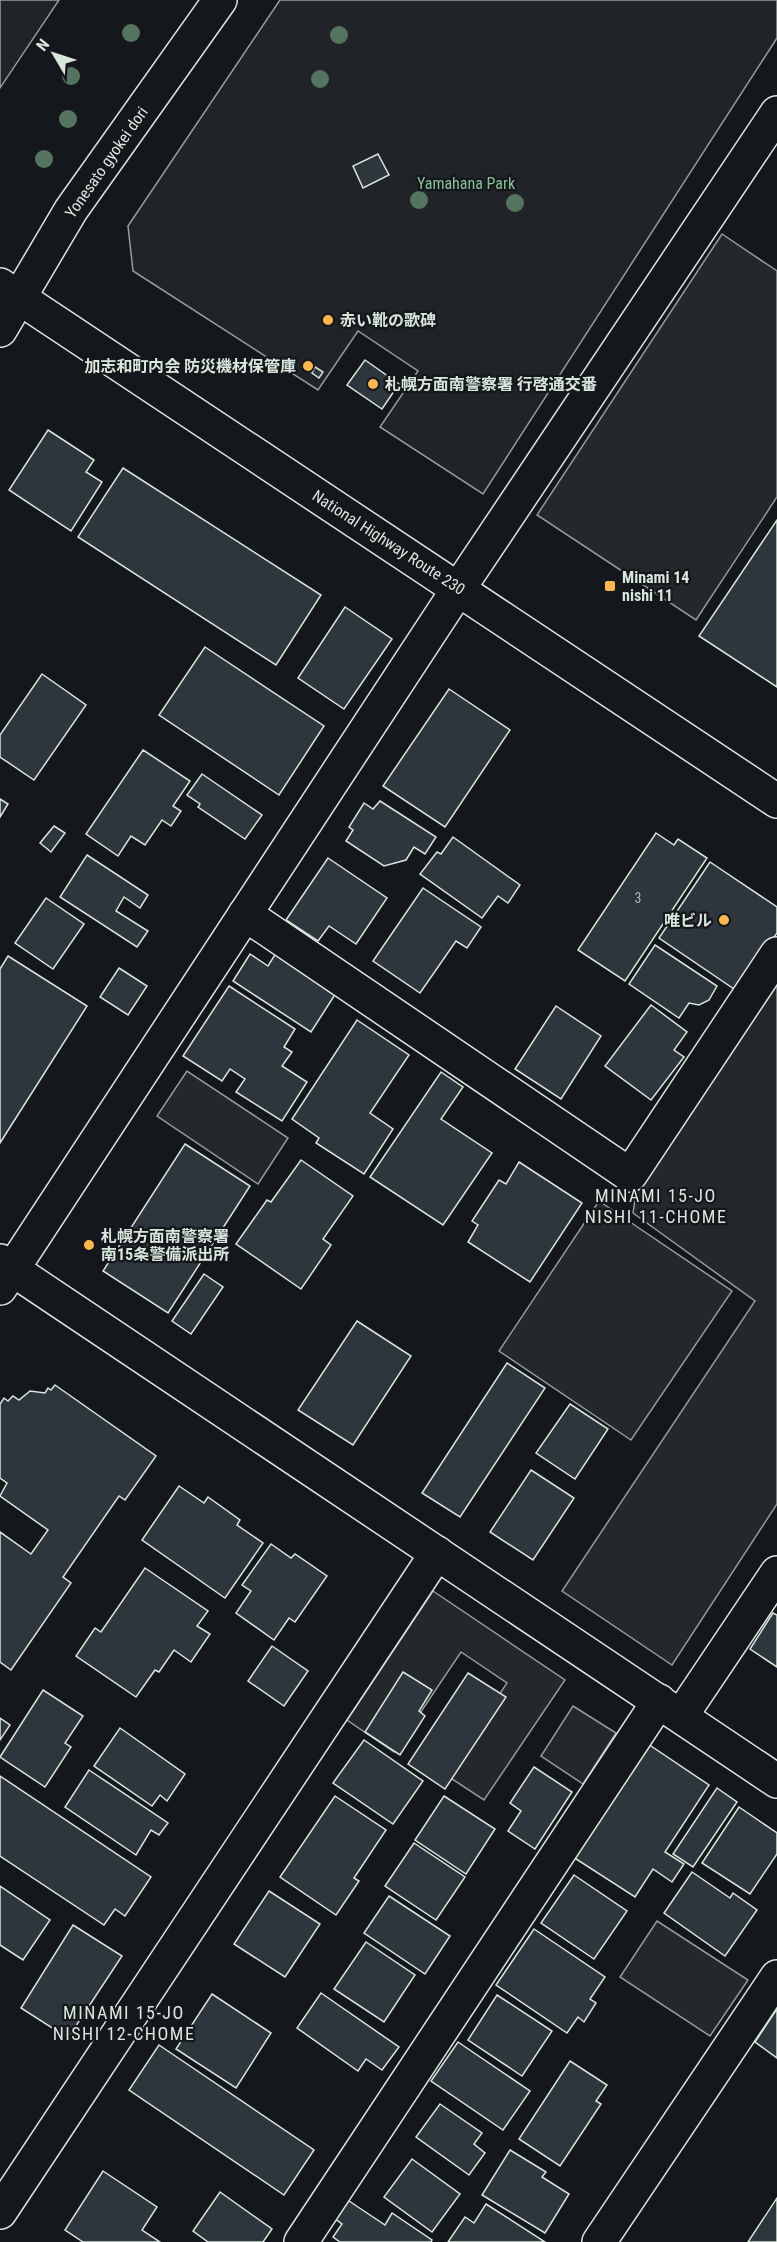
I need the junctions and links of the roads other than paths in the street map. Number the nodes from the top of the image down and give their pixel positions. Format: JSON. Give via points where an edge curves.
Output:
{"nodes":[{"id":1,"x":220,"y":0,"type":"edge"},
{"id":2,"x":777,"y":113,"type":"edge"},
{"id":3,"x":10,"y":292,"type":"edge"},
{"id":4,"x":0,"y":330,"type":"edge"},
{"id":5,"x":459,"y":588,"type":"junction"},
{"id":6,"x":777,"y":801,"type":"edge"},
{"id":7,"x":245,"y":914,"type":"junction"},
{"id":8,"x":777,"y":954,"type":"edge"},
{"id":9,"x":4,"y":1272,"type":"edge"},
{"id":10,"x":437,"y":1553,"type":"junction"},
{"id":11,"x":777,"y":1573,"type":"edge"},
{"id":12,"x":670,"y":1709,"type":"junction"},
{"id":13,"x":777,"y":1781,"type":"edge"},
{"id":14,"x":777,"y":1977,"type":"edge"},
{"id":15,"x":0,"y":2212,"type":"edge"},
{"id":16,"x":301,"y":2242,"type":"edge"},
{"id":17,"x":599,"y":2242,"type":"edge"}],
"edges":[{"from":1,"to":3,"type":"main road","name":"Yonesato gyokei dori"},
{"from":2,"to":5,"type":"main road"},
{"from":3,"to":4,"type":"main road","name":"Yonesato gyokei dori"},
{"from":3,"to":5,"type":"main road","name":"National Highway Route 230"},
{"from":5,"to":6,"type":"main road","name":"National Highway Route 230"},
{"from":5,"to":7,"type":"main road"},
{"from":7,"to":8,"type":"main road","via":[[630,1175]]},
{"from":7,"to":9,"type":"main road"},
{"from":9,"to":10,"type":"main road"},
{"from":10,"to":12,"type":"main road"},
{"from":10,"to":15,"type":"main road"},
{"from":11,"to":12,"type":"main road"},
{"from":12,"to":13,"type":"main road"},
{"from":12,"to":16,"type":"main road"},
{"from":14,"to":17,"type":"main road"}]}
